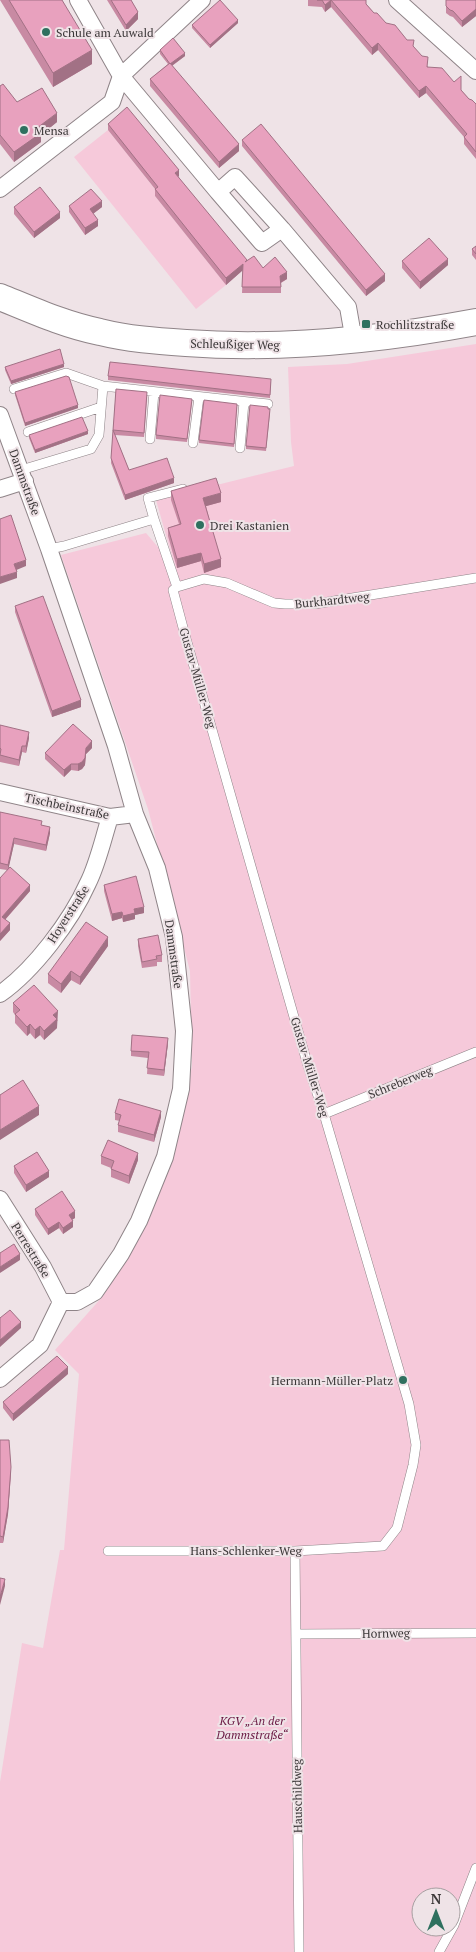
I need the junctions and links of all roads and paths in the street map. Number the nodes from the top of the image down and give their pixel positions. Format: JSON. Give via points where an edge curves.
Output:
{"nodes":[{"id":1,"x":78,"y":0,"type":"edge"},
{"id":2,"x":202,"y":0,"type":"edge"},
{"id":3,"x":397,"y":0,"type":"edge"},
{"id":4,"x":476,"y":71,"type":"edge"},
{"id":5,"x":121,"y":76,"type":"junction"},
{"id":6,"x":0,"y":189,"type":"edge"},
{"id":7,"x":218,"y":192,"type":"junction"},
{"id":8,"x":282,"y":229,"type":"junction"},
{"id":9,"x":0,"y":296,"type":"edge"},
{"id":10,"x":476,"y":322,"type":"edge"},
{"id":11,"x":354,"y":341,"type":"junction"},
{"id":12,"x":103,"y":386,"type":"junction"},
{"id":13,"x":14,"y":389,"type":"dead end"},
{"id":14,"x":154,"y":392,"type":"junction"},
{"id":15,"x":199,"y":397,"type":"junction"},
{"id":16,"x":244,"y":402,"type":"junction"},
{"id":17,"x":268,"y":404,"type":"dead end"},
{"id":18,"x":101,"y":407,"type":"junction"},
{"id":19,"x":0,"y":415,"type":"edge"},
{"id":20,"x":28,"y":432,"type":"dead end"},
{"id":21,"x":150,"y":439,"type":"dead end"},
{"id":22,"x":193,"y":443,"type":"dead end"},
{"id":23,"x":240,"y":448,"type":"dead end"},
{"id":24,"x":23,"y":476,"type":"junction"},
{"id":25,"x":193,"y":486,"type":"edge"},
{"id":26,"x":0,"y":489,"type":"edge"},
{"id":27,"x":154,"y":519,"type":"junction"},
{"id":28,"x":49,"y":549,"type":"junction"},
{"id":29,"x":476,"y":578,"type":"edge"},
{"id":30,"x":177,"y":587,"type":"junction"},
{"id":31,"x":0,"y":792,"type":"edge"},
{"id":32,"x":135,"y":814,"type":"junction"},
{"id":33,"x":110,"y":817,"type":"junction"},
{"id":34,"x":0,"y":994,"type":"edge"},
{"id":35,"x":476,"y":1052,"type":"edge"},
{"id":36,"x":324,"y":1114,"type":"junction"},
{"id":37,"x":2,"y":1209,"type":"edge"},
{"id":38,"x":61,"y":1302,"type":"junction"},
{"id":39,"x":0,"y":1379,"type":"edge"},
{"id":40,"x":383,"y":1546,"type":"joint"},
{"id":41,"x":108,"y":1551,"type":"dead end"},
{"id":42,"x":295,"y":1551,"type":"junction"},
{"id":43,"x":476,"y":1633,"type":"edge"},
{"id":44,"x":296,"y":1634,"type":"junction"},
{"id":45,"x":476,"y":1868,"type":"edge"},
{"id":46,"x":299,"y":1952,"type":"edge"},
{"id":47,"x":439,"y":1952,"type":"edge"}],
"edges":[{"from":1,"to":5,"type":"street"},
{"from":2,"to":5,"type":"street"},
{"from":3,"to":4,"type":"street"},
{"from":5,"to":6,"type":"street","via":[[112,102]]},
{"from":5,"to":7,"type":"street"},
{"from":7,"to":8,"type":"street","via":[[235,177]]},
{"from":7,"to":8,"type":"street","via":[[262,244]]},
{"from":8,"to":11,"type":"street","via":[[348,307]]},
{"from":9,"to":11,"type":"main road","name":"Schleußiger Weg","via":[[98,332],[141,340],[215,346]]},
{"from":10,"to":11,"type":"main road","name":"Schleußiger Weg"},
{"from":12,"to":13,"type":"lane","via":[[66,373]]},
{"from":12,"to":14,"type":"lane"},
{"from":12,"to":18,"type":"lane"},
{"from":14,"to":15,"type":"lane"},
{"from":14,"to":21,"type":"lane"},
{"from":15,"to":16,"type":"lane"},
{"from":15,"to":22,"type":"lane"},
{"from":16,"to":17,"type":"lane"},
{"from":16,"to":23,"type":"lane"},
{"from":18,"to":20,"type":"lane"},
{"from":18,"to":24,"type":"lane","via":[[99,435],[91,449]]},
{"from":19,"to":24,"type":"street","name":"Dammstraße"},
{"from":24,"to":26,"type":"street"},
{"from":24,"to":28,"type":"street","name":"Dammstraße"},
{"from":25,"to":27,"type":"lane","via":[[148,498]]},
{"from":27,"to":28,"type":"lane"},
{"from":27,"to":30,"type":"lane"},
{"from":28,"to":32,"type":"street","name":"Dammstraße","via":[[116,746]]},
{"from":29,"to":30,"type":"lane","name":"Burkhardtweg","via":[[307,604],[274,602],[227,583],[204,579]]},
{"from":30,"to":36,"type":"lane","name":"Gustav-Müller-Weg","via":[[173,590],[188,645]]},
{"from":31,"to":33,"type":"street","name":"Tischbeinstraße"},
{"from":32,"to":33,"type":"street","name":"Tischbeinstraße"},
{"from":32,"to":38,"type":"street","name":"Dammstraße","via":[[157,868],[174,937],[184,1030],[181,1090],[165,1157],[139,1221],[121,1254],[95,1292],[77,1302]]},
{"from":33,"to":34,"type":"street","name":"Hoyerstraße","via":[[88,883],[65,922],[16,983]]},
{"from":35,"to":36,"type":"lane","name":"Schreberweg"},
{"from":36,"to":40,"type":"lane","name":"Gustav-Müller-Weg","via":[[409,1404],[416,1445],[397,1528]]},
{"from":37,"to":38,"type":"street","name":"Perrestraße","via":[[43,1267]]},
{"from":38,"to":39,"type":"street","via":[[40,1345]]},
{"from":40,"to":42,"type":"lane","name":"Hans-Schlenker-Weg"},
{"from":41,"to":42,"type":"lane","name":"Hans-Schlenker-Weg"},
{"from":42,"to":44,"type":"lane","name":"Hauschildweg"},
{"from":43,"to":44,"type":"lane","name":"Hornweg"},
{"from":44,"to":46,"type":"lane","name":"Hauschildweg"},
{"from":45,"to":47,"type":"lane","via":[[454,1925]]}]}
